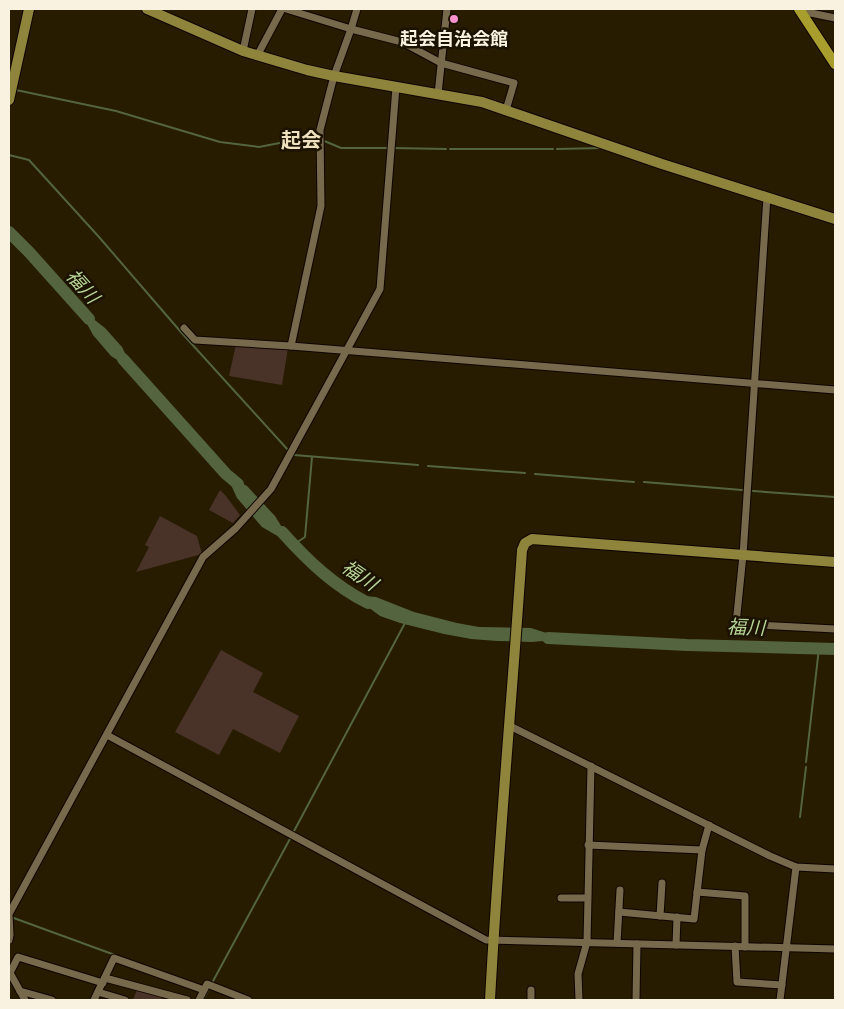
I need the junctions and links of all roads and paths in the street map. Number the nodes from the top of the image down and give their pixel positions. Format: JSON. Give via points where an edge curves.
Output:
{"nodes":[{"id":1,"x":29,"y":9,"type":"edge"},
{"id":2,"x":147,"y":9,"type":"edge"},
{"id":3,"x":252,"y":9,"type":"edge"},
{"id":4,"x":282,"y":9,"type":"edge"},
{"id":5,"x":286,"y":9,"type":"edge"},
{"id":6,"x":357,"y":9,"type":"edge"},
{"id":7,"x":447,"y":9,"type":"edge"},
{"id":8,"x":800,"y":10,"type":"edge"},
{"id":9,"x":835,"y":18,"type":"edge"},
{"id":10,"x":351,"y":29,"type":"junction"},
{"id":11,"x":243,"y":51,"type":"junction"},
{"id":12,"x":257,"y":56,"type":"junction"},
{"id":13,"x":441,"y":63,"type":"junction"},
{"id":14,"x":835,"y":64,"type":"edge"},
{"id":15,"x":334,"y":76,"type":"junction"},
{"id":16,"x":396,"y":87,"type":"junction"},
{"id":17,"x":438,"y":94,"type":"junction"},
{"id":18,"x":9,"y":100,"type":"edge"},
{"id":19,"x":506,"y":110,"type":"junction"},
{"id":20,"x":767,"y":198,"type":"junction"},
{"id":21,"x":835,"y":219,"type":"edge"},
{"id":22,"x":184,"y":328,"type":"dead end"},
{"id":23,"x":291,"y":346,"type":"junction"},
{"id":24,"x":346,"y":351,"type":"junction"},
{"id":25,"x":755,"y":383,"type":"junction"},
{"id":26,"x":835,"y":390,"type":"edge"},
{"id":27,"x":743,"y":555,"type":"junction"},
{"id":28,"x":835,"y":562,"type":"edge"},
{"id":29,"x":835,"y":629,"type":"edge"},
{"id":30,"x":510,"y":726,"type":"junction"},
{"id":31,"x":107,"y":736,"type":"junction"},
{"id":32,"x":590,"y":766,"type":"junction"},
{"id":33,"x":708,"y":825,"type":"junction"},
{"id":34,"x":588,"y":845,"type":"junction"},
{"id":35,"x":702,"y":850,"type":"junction"},
{"id":36,"x":796,"y":867,"type":"junction"},
{"id":37,"x":835,"y":869,"type":"edge"},
{"id":38,"x":662,"y":883,"type":"dead end"},
{"id":39,"x":620,"y":890,"type":"dead end"},
{"id":40,"x":697,"y":892,"type":"junction"},
{"id":41,"x":560,"y":898,"type":"dead end"},
{"id":42,"x":588,"y":898,"type":"junction"},
{"id":43,"x":618,"y":912,"type":"junction"},
{"id":44,"x":9,"y":914,"type":"edge"},
{"id":45,"x":660,"y":916,"type":"junction"},
{"id":46,"x":676,"y":917,"type":"junction"},
{"id":47,"x":9,"y":940,"type":"edge"},
{"id":48,"x":493,"y":940,"type":"junction"},
{"id":49,"x":587,"y":942,"type":"junction"},
{"id":50,"x":616,"y":943,"type":"junction"},
{"id":51,"x":637,"y":944,"type":"junction"},
{"id":52,"x":676,"y":945,"type":"junction"},
{"id":53,"x":735,"y":946,"type":"junction"},
{"id":54,"x":745,"y":947,"type":"junction"},
{"id":55,"x":786,"y":948,"type":"junction"},
{"id":56,"x":835,"y":949,"type":"edge"},
{"id":57,"x":10,"y":972,"type":"edge"},
{"id":58,"x":104,"y":980,"type":"junction"},
{"id":59,"x":782,"y":985,"type":"junction"},
{"id":60,"x":204,"y":990,"type":"junction"},
{"id":61,"x":532,"y":990,"type":"dead end"},
{"id":62,"x":20,"y":991,"type":"junction"},
{"id":63,"x":98,"y":992,"type":"junction"},
{"id":64,"x":26,"y":1000,"type":"edge"},
{"id":65,"x":52,"y":1000,"type":"edge"},
{"id":66,"x":94,"y":1000,"type":"edge"},
{"id":67,"x":125,"y":1000,"type":"edge"},
{"id":68,"x":187,"y":1000,"type":"edge"},
{"id":69,"x":199,"y":1000,"type":"edge"},
{"id":70,"x":248,"y":1000,"type":"edge"},
{"id":71,"x":490,"y":1000,"type":"edge"},
{"id":72,"x":531,"y":1000,"type":"edge"},
{"id":73,"x":579,"y":1000,"type":"edge"},
{"id":74,"x":636,"y":1000,"type":"edge"},
{"id":75,"x":780,"y":1000,"type":"edge"}],
"edges":[{"from":1,"to":18,"type":"street"},
{"from":2,"to":11,"type":"street"},
{"from":3,"to":11,"type":"street"},
{"from":4,"to":12,"type":"street"},
{"from":5,"to":10,"type":"street"},
{"from":6,"to":10,"type":"street"},
{"from":7,"to":13,"type":"street"},
{"from":8,"to":9,"type":"street"},
{"from":8,"to":14,"type":"main road"},
{"from":10,"to":13,"type":"street","via":[[402,42]]},
{"from":10,"to":15,"type":"street"},
{"from":11,"to":12,"type":"street"},
{"from":12,"to":15,"type":"street"},
{"from":13,"to":17,"type":"street"},
{"from":13,"to":19,"type":"street","via":[[514,83]]},
{"from":15,"to":16,"type":"street"},
{"from":15,"to":23,"type":"street","via":[[320,130],[322,206]]},
{"from":16,"to":17,"type":"street"},
{"from":16,"to":24,"type":"street","via":[[380,289]]},
{"from":17,"to":19,"type":"street"},
{"from":19,"to":20,"type":"street"},
{"from":20,"to":21,"type":"street"},
{"from":20,"to":25,"type":"street"},
{"from":22,"to":23,"type":"street","via":[[195,340]]},
{"from":23,"to":24,"type":"street"},
{"from":24,"to":25,"type":"street"},
{"from":24,"to":31,"type":"street","via":[[271,489],[204,558]]},
{"from":25,"to":26,"type":"street"},
{"from":25,"to":27,"type":"street"},
{"from":27,"to":28,"type":"street"},
{"from":27,"to":29,"type":"street","via":[[736,624]]},
{"from":27,"to":30,"type":"street","via":[[532,539],[525,543]]},
{"from":30,"to":32,"type":"street"},
{"from":30,"to":48,"type":"street"},
{"from":31,"to":44,"type":"street"},
{"from":31,"to":48,"type":"street","via":[[486,940]]},
{"from":32,"to":33,"type":"street"},
{"from":32,"to":34,"type":"street"},
{"from":33,"to":35,"type":"street"},
{"from":33,"to":36,"type":"street"},
{"from":34,"to":35,"type":"street"},
{"from":34,"to":42,"type":"street"},
{"from":35,"to":40,"type":"street"},
{"from":36,"to":37,"type":"street"},
{"from":36,"to":55,"type":"street"},
{"from":38,"to":45,"type":"street"},
{"from":39,"to":43,"type":"street"},
{"from":40,"to":46,"type":"street","via":[[694,919]]},
{"from":40,"to":54,"type":"street","via":[[745,896]]},
{"from":41,"to":42,"type":"street"},
{"from":42,"to":49,"type":"street"},
{"from":43,"to":45,"type":"street"},
{"from":43,"to":50,"type":"street"},
{"from":44,"to":47,"type":"street"},
{"from":45,"to":46,"type":"street"},
{"from":46,"to":52,"type":"street"},
{"from":48,"to":49,"type":"street"},
{"from":48,"to":71,"type":"street"},
{"from":49,"to":50,"type":"street"},
{"from":49,"to":73,"type":"street","via":[[578,974]]},
{"from":50,"to":51,"type":"street"},
{"from":51,"to":52,"type":"street"},
{"from":51,"to":74,"type":"street"},
{"from":52,"to":53,"type":"street"},
{"from":53,"to":54,"type":"street"},
{"from":53,"to":59,"type":"street","via":[[737,982]]},
{"from":54,"to":55,"type":"street"},
{"from":55,"to":56,"type":"street"},
{"from":55,"to":59,"type":"street"},
{"from":57,"to":58,"type":"street","via":[[18,957]]},
{"from":57,"to":62,"type":"street"},
{"from":58,"to":60,"type":"street","via":[[114,958]]},
{"from":58,"to":63,"type":"street"},
{"from":58,"to":68,"type":"street"},
{"from":59,"to":75,"type":"street"},
{"from":60,"to":69,"type":"street"},
{"from":60,"to":70,"type":"street","via":[[207,984]]},
{"from":61,"to":72,"type":"street"},
{"from":62,"to":64,"type":"street"},
{"from":62,"to":65,"type":"street"},
{"from":63,"to":66,"type":"street"},
{"from":63,"to":67,"type":"street"}]}
